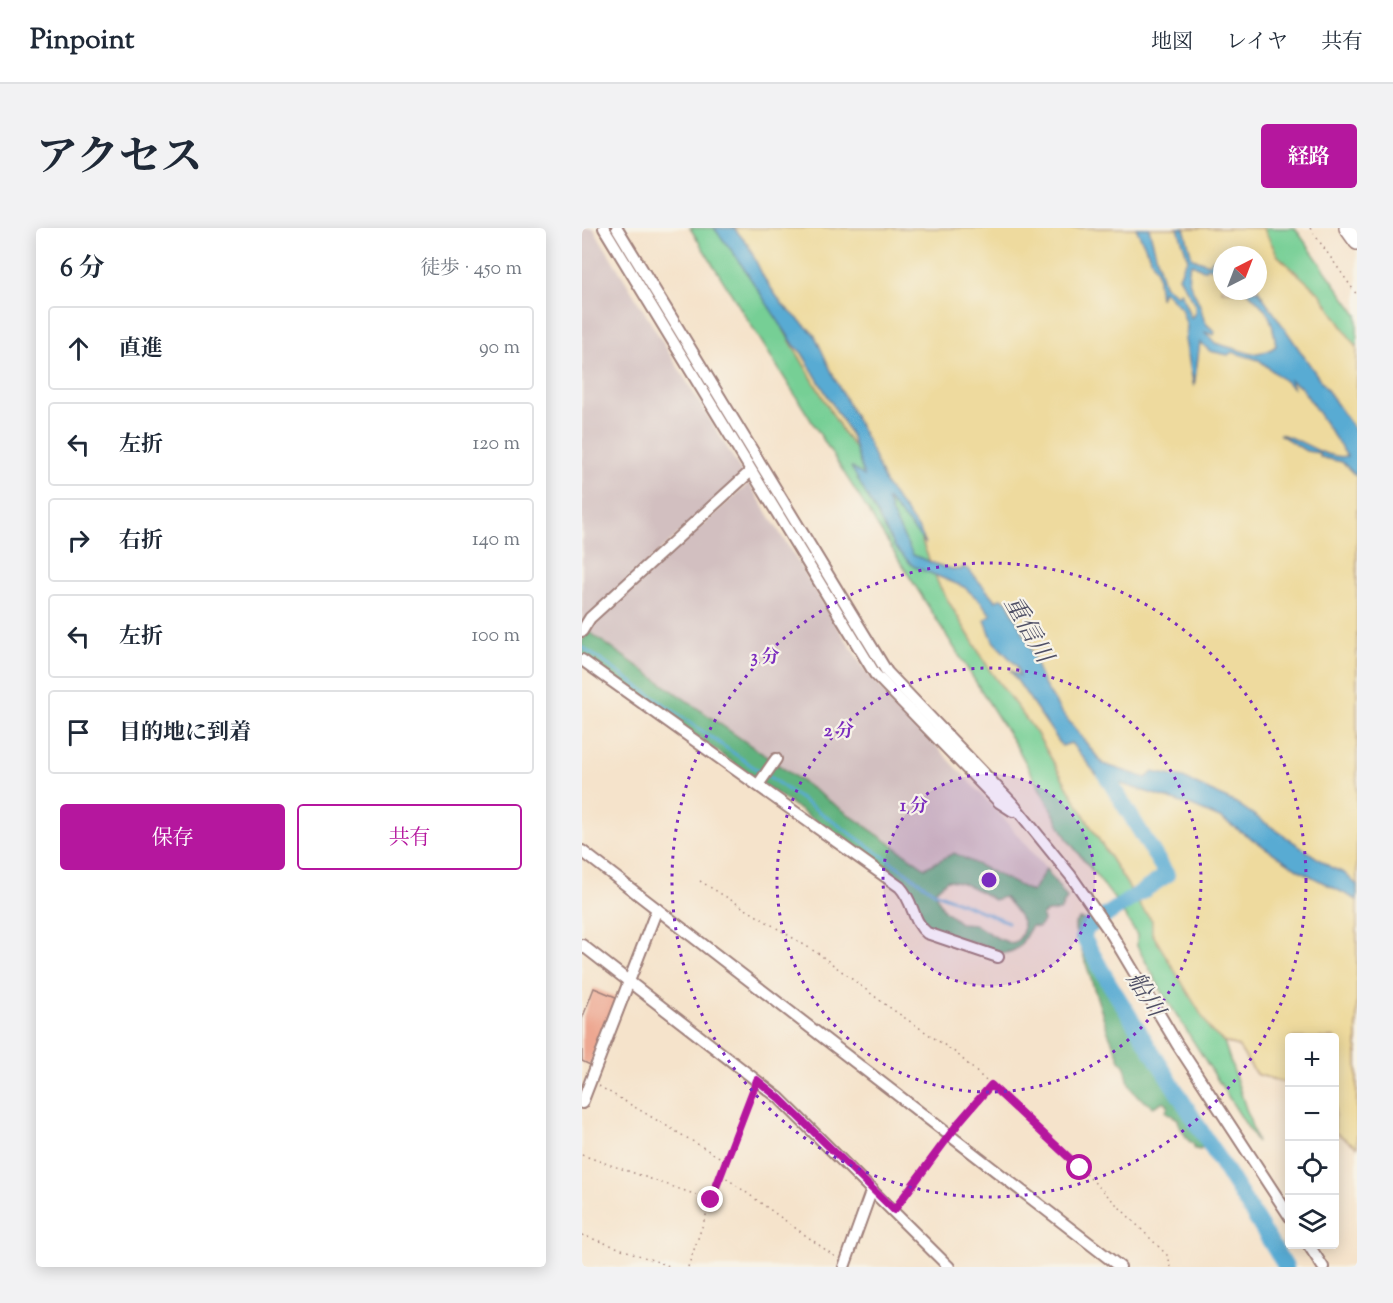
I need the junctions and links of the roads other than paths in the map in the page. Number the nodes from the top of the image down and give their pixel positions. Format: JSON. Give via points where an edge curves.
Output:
{"nodes":[{"id":1,"x":604,"y":228,"type":"edge"},
{"id":2,"x":617,"y":228,"type":"edge"},
{"id":3,"x":1347,"y":228,"type":"edge"},
{"id":4,"x":1357,"y":242,"type":"edge"},
{"id":5,"x":751,"y":471,"type":"junction"},
{"id":6,"x":582,"y":631,"type":"edge"},
{"id":7,"x":582,"y":660,"type":"edge"},
{"id":8,"x":775,"y":760,"type":"dead end"},
{"id":9,"x":759,"y":784,"type":"junction"},
{"id":10,"x":1025,"y":819,"type":"junction"},
{"id":11,"x":582,"y":851,"type":"edge"},
{"id":12,"x":657,"y":909,"type":"junction"},
{"id":13,"x":582,"y":945,"type":"edge"},
{"id":14,"x":998,"y":957,"type":"dead end"},
{"id":15,"x":629,"y":982,"type":"junction"},
{"id":16,"x":582,"y":1103,"type":"edge"},
{"id":17,"x":872,"y":1189,"type":"junction"},
{"id":18,"x":1285,"y":1209,"type":"edge"},
{"id":19,"x":1311,"y":1249,"type":"edge"},
{"id":20,"x":845,"y":1265,"type":"edge"},
{"id":21,"x":950,"y":1267,"type":"edge"},
{"id":22,"x":1120,"y":1267,"type":"edge"},
{"id":23,"x":1323,"y":1267,"type":"edge"}],
"edges":[{"from":1,"to":5,"type":"street"},
{"from":2,"to":10,"type":"street","via":[[887,672]]},
{"from":3,"to":4,"type":"street"},
{"from":5,"to":6,"type":"street","via":[[590,618]]},
{"from":5,"to":10,"type":"street","via":[[874,674],[999,802]]},
{"from":7,"to":9,"type":"street"},
{"from":8,"to":9,"type":"street"},
{"from":9,"to":14,"type":"street","via":[[900,886],[920,927],[927,933]]},
{"from":10,"to":18,"type":"street","via":[[1112,935],[1177,1044]]},
{"from":11,"to":12,"type":"street"},
{"from":12,"to":15,"type":"street"},
{"from":12,"to":22,"type":"street"},
{"from":13,"to":15,"type":"street"},
{"from":15,"to":16,"type":"street"},
{"from":15,"to":17,"type":"street","via":[[779,1098]]},
{"from":17,"to":20,"type":"street"},
{"from":17,"to":21,"type":"street"},
{"from":19,"to":23,"type":"street"}]}
